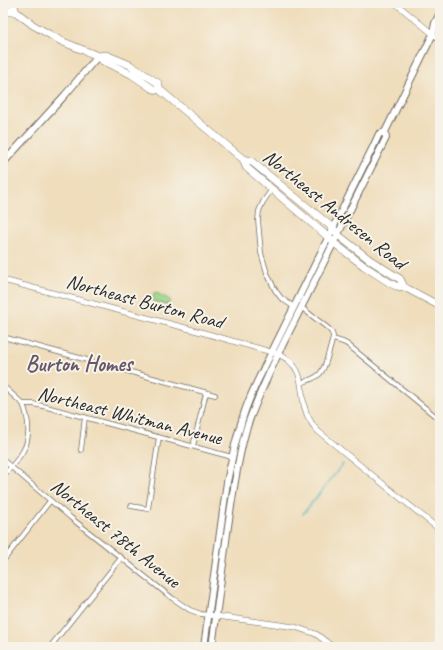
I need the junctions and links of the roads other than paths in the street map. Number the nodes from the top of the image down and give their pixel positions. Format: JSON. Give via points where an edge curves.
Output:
{"nodes":[{"id":1,"x":11,"y":3,"type":"edge"},
{"id":2,"x":395,"y":3,"type":"edge"},
{"id":3,"x":3,"y":6,"type":"edge"},
{"id":4,"x":16,"y":12,"type":"junction"},
{"id":5,"x":440,"y":13,"type":"edge"},
{"id":6,"x":440,"y":28,"type":"edge"},
{"id":7,"x":433,"y":34,"type":"junction"},
{"id":8,"x":440,"y":40,"type":"edge"},
{"id":9,"x":98,"y":56,"type":"junction"},
{"id":10,"x":385,"y":132,"type":"junction"},
{"id":11,"x":243,"y":160,"type":"junction"},
{"id":12,"x":3,"y":163,"type":"edge"},
{"id":13,"x":246,"y":167,"type":"junction"},
{"id":14,"x":272,"y":178,"type":"junction"},
{"id":15,"x":272,"y":189,"type":"junction"},
{"id":16,"x":292,"y":195,"type":"junction"},
{"id":17,"x":332,"y":228,"type":"junction"},
{"id":18,"x":338,"y":234,"type":"junction"},
{"id":19,"x":328,"y":237,"type":"junction"},
{"id":20,"x":334,"y":243,"type":"junction"},
{"id":21,"x":3,"y":280,"type":"edge"},
{"id":22,"x":404,"y":287,"type":"junction"},
{"id":23,"x":440,"y":306,"type":"edge"},
{"id":24,"x":294,"y":307,"type":"junction"},
{"id":25,"x":302,"y":308,"type":"junction"},
{"id":26,"x":3,"y":337,"type":"edge"},
{"id":27,"x":333,"y":339,"type":"junction"},
{"id":28,"x":271,"y":352,"type":"junction"},
{"id":29,"x":278,"y":354,"type":"junction"},
{"id":30,"x":301,"y":383,"type":"junction"},
{"id":31,"x":3,"y":386,"type":"edge"},
{"id":32,"x":206,"y":393,"type":"junction"},
{"id":33,"x":215,"y":395,"type":"dead end"},
{"id":34,"x":23,"y":404,"type":"junction"},
{"id":35,"x":85,"y":417,"type":"junction"},
{"id":36,"x":440,"y":420,"type":"edge"},
{"id":37,"x":159,"y":437,"type":"junction"},
{"id":38,"x":193,"y":446,"type":"junction"},
{"id":39,"x":81,"y":450,"type":"dead end"},
{"id":40,"x":232,"y":456,"type":"junction"},
{"id":41,"x":3,"y":460,"type":"edge"},
{"id":42,"x":10,"y":467,"type":"junction"},
{"id":43,"x":3,"y":476,"type":"edge"},
{"id":44,"x":50,"y":501,"type":"junction"},
{"id":45,"x":231,"y":504,"type":"junction"},
{"id":46,"x":148,"y":505,"type":"junction"},
{"id":47,"x":154,"y":505,"type":"dead end"},
{"id":48,"x":131,"y":506,"type":"dead end"},
{"id":49,"x":440,"y":530,"type":"edge"},
{"id":50,"x":121,"y":558,"type":"junction"},
{"id":51,"x":3,"y":561,"type":"edge"},
{"id":52,"x":209,"y":615,"type":"junction"},
{"id":53,"x":216,"y":615,"type":"junction"},
{"id":54,"x":50,"y":647,"type":"edge"},
{"id":55,"x":204,"y":647,"type":"edge"},
{"id":56,"x":212,"y":647,"type":"edge"},
{"id":57,"x":333,"y":647,"type":"edge"}],
"edges":[{"from":1,"to":4,"type":"main road","name":"Northeast Andresen Road"},
{"from":2,"to":7,"type":"street"},
{"from":3,"to":4,"type":"main road","name":"Northeast Andresen Road","via":[[10,12]]},
{"from":4,"to":9,"type":"main road","name":"Northeast Andresen Road","via":[[51,36]]},
{"from":5,"to":7,"type":"main road"},
{"from":6,"to":7,"type":"main road"},
{"from":7,"to":8,"type":"street"},
{"from":7,"to":10,"type":"main road"},
{"from":9,"to":11,"type":"main road","name":"Northeast Andresen Road","via":[[106,55],[130,65],[158,83],[160,90]]},
{"from":9,"to":12,"type":"main road"},
{"from":10,"to":17,"type":"main road","via":[[379,134]]},
{"from":10,"to":18,"type":"main road","via":[[386,138]]},
{"from":11,"to":13,"type":"main road","name":"Northeast Andresen Road"},
{"from":11,"to":14,"type":"main road","name":"Northeast Andresen Road","via":[[251,161]]},
{"from":13,"to":14,"type":"main road","via":[[253,168],[268,180]]},
{"from":13,"to":15,"type":"main road","name":"Northeast Andresen Road"},
{"from":14,"to":16,"type":"main road","name":"Northeast Andresen Road"},
{"from":15,"to":16,"type":"main road","via":[[276,187],[285,194]]},
{"from":15,"to":19,"type":"main road","name":"Northeast Andresen Road"},
{"from":15,"to":24,"type":"street","via":[[258,215],[261,253],[275,290]]},
{"from":16,"to":17,"type":"main road","name":"Northeast Andresen Road"},
{"from":17,"to":18,"type":"main road","name":"Northeast Andresen Road"},
{"from":17,"to":19,"type":"main road"},
{"from":18,"to":20,"type":"main road"},
{"from":18,"to":22,"type":"main road","name":"Northeast Andresen Road","via":[[370,260],[400,279]]},
{"from":19,"to":20,"type":"main road","name":"Northeast Andresen Road"},
{"from":19,"to":24,"type":"main road"},
{"from":20,"to":22,"type":"main road","name":"Northeast Andresen Road","via":[[384,279],[396,286]]},
{"from":20,"to":25,"type":"main road"},
{"from":21,"to":28,"type":"street","name":"Northeast Burton Road"},
{"from":22,"to":23,"type":"main road","name":"Northeast Andresen Road"},
{"from":24,"to":28,"type":"main road"},
{"from":25,"to":27,"type":"street","via":[[331,332]]},
{"from":25,"to":29,"type":"main road"},
{"from":26,"to":32,"type":"street"},
{"from":27,"to":30,"type":"street","via":[[323,371],[317,377]]},
{"from":27,"to":36,"type":"street","via":[[347,344]]},
{"from":28,"to":29,"type":"street","name":"Northeast Burton Road"},
{"from":28,"to":40,"type":"main road","via":[[245,412]]},
{"from":29,"to":30,"type":"street","name":"Northeast Burton Road","via":[[295,366]]},
{"from":29,"to":45,"type":"main road","via":[[246,430]]},
{"from":30,"to":49,"type":"street","name":"Northeast Burton Road","via":[[306,412],[310,422],[319,432]]},
{"from":31,"to":34,"type":"street","name":"Northeast Whitman Avenue"},
{"from":32,"to":33,"type":"street"},
{"from":32,"to":38,"type":"street"},
{"from":34,"to":35,"type":"street","name":"Northeast Whitman Avenue","via":[[43,406]]},
{"from":34,"to":42,"type":"street","via":[[28,429],[27,441]]},
{"from":35,"to":37,"type":"street","name":"Northeast Whitman Avenue"},
{"from":35,"to":39,"type":"street"},
{"from":37,"to":38,"type":"street","name":"Northeast Whitman Avenue"},
{"from":37,"to":46,"type":"street"},
{"from":38,"to":40,"type":"street","name":"Northeast Whitman Avenue"},
{"from":40,"to":45,"type":"main road","via":[[235,460],[229,498]]},
{"from":40,"to":52,"type":"main road"},
{"from":41,"to":42,"type":"street","name":"Northeast 78th Avenue"},
{"from":42,"to":43,"type":"street"},
{"from":42,"to":44,"type":"street","name":"Northeast 78th Avenue"},
{"from":44,"to":50,"type":"street","name":"Northeast 78th Avenue"},
{"from":44,"to":51,"type":"street"},
{"from":45,"to":53,"type":"main road"},
{"from":46,"to":47,"type":"street"},
{"from":46,"to":48,"type":"street","via":[[148,509]]},
{"from":50,"to":52,"type":"street","name":"Northeast 78th Avenue","via":[[181,605],[194,612]]},
{"from":50,"to":54,"type":"street"},
{"from":52,"to":53,"type":"street","name":"Northeast 78th Avenue"},
{"from":52,"to":55,"type":"main road"},
{"from":53,"to":56,"type":"main road"},
{"from":53,"to":57,"type":"street","name":"Northeast 78th Avenue","via":[[295,628],[316,634]]}]}
